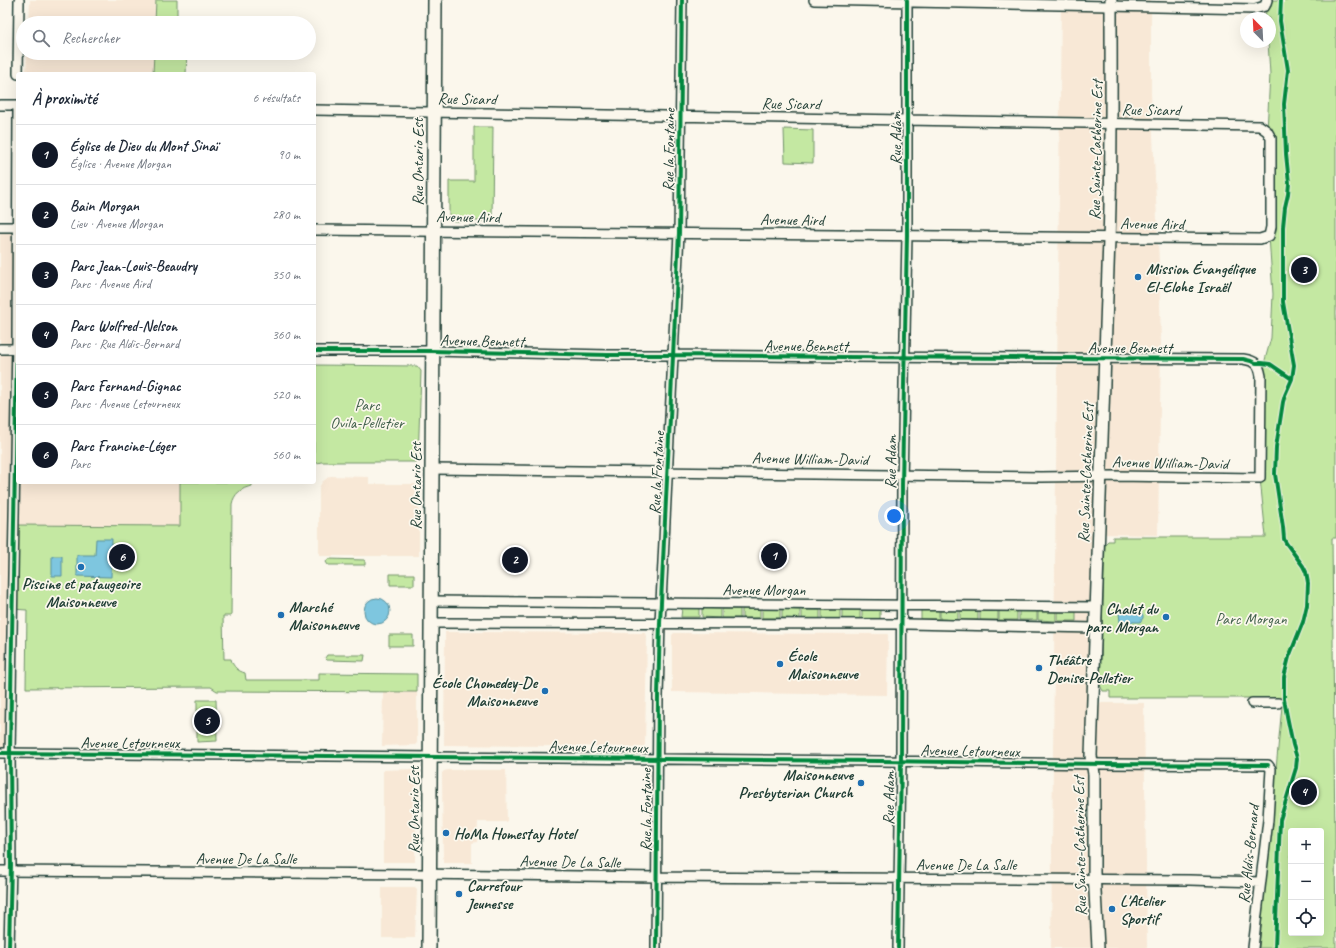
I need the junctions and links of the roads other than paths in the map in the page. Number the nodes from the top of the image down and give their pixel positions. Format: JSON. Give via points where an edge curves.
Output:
{"nodes":[{"id":1,"x":18,"y":0,"type":"edge"},
{"id":2,"x":435,"y":0,"type":"edge"},
{"id":3,"x":682,"y":0,"type":"edge"},
{"id":4,"x":814,"y":0,"type":"edge"},
{"id":5,"x":907,"y":1,"type":"edge"},
{"id":6,"x":1111,"y":3,"type":"edge"},
{"id":7,"x":1266,"y":3,"type":"edge"},
{"id":8,"x":18,"y":16,"type":"edge"},
{"id":9,"x":18,"y":60,"type":"edge"},
{"id":10,"x":18,"y":72,"type":"edge"},
{"id":11,"x":0,"y":105,"type":"edge"},
{"id":12,"x":16,"y":105,"type":"edge"},
{"id":13,"x":316,"y":110,"type":"edge"},
{"id":14,"x":434,"y":112,"type":"junction"},
{"id":15,"x":681,"y":116,"type":"junction"},
{"id":16,"x":907,"y":120,"type":"junction"},
{"id":17,"x":1112,"y":124,"type":"junction"},
{"id":18,"x":0,"y":227,"type":"edge"},
{"id":19,"x":16,"y":227,"type":"edge"},
{"id":20,"x":316,"y":230,"type":"edge"},
{"id":21,"x":434,"y":231,"type":"junction"},
{"id":22,"x":679,"y":233,"type":"junction"},
{"id":23,"x":907,"y":235,"type":"junction"},
{"id":24,"x":1269,"y":236,"type":"joint"},
{"id":25,"x":1110,"y":237,"type":"junction"},
{"id":26,"x":16,"y":349,"type":"edge"},
{"id":27,"x":0,"y":350,"type":"edge"},
{"id":28,"x":316,"y":351,"type":"edge"},
{"id":29,"x":432,"y":351,"type":"junction"},
{"id":30,"x":673,"y":355,"type":"junction"},
{"id":31,"x":905,"y":357,"type":"junction"},
{"id":32,"x":1105,"y":358,"type":"junction"},
{"id":33,"x":16,"y":407,"type":"edge"},
{"id":34,"x":432,"y":469,"type":"junction"},
{"id":35,"x":668,"y":472,"type":"junction"},
{"id":36,"x":902,"y":474,"type":"junction"},
{"id":37,"x":1100,"y":476,"type":"junction"},
{"id":38,"x":1260,"y":478,"type":"joint"},
{"id":39,"x":431,"y":601,"type":"junction"},
{"id":40,"x":661,"y":604,"type":"junction"},
{"id":41,"x":901,"y":605,"type":"junction"},
{"id":42,"x":1096,"y":607,"type":"junction"},
{"id":43,"x":431,"y":623,"type":"junction"},
{"id":44,"x":660,"y":623,"type":"junction"},
{"id":45,"x":901,"y":624,"type":"junction"},
{"id":46,"x":1095,"y":628,"type":"junction"},
{"id":47,"x":1252,"y":703,"type":"dead end"},
{"id":48,"x":1278,"y":703,"type":"dead end"},
{"id":49,"x":0,"y":753,"type":"edge"},
{"id":50,"x":10,"y":753,"type":"junction"},
{"id":51,"x":430,"y":756,"type":"junction"},
{"id":52,"x":657,"y":759,"type":"junction"},
{"id":53,"x":900,"y":761,"type":"junction"},
{"id":54,"x":1092,"y":764,"type":"junction"},
{"id":55,"x":1268,"y":765,"type":"joint"},
{"id":56,"x":0,"y":871,"type":"edge"},
{"id":57,"x":10,"y":871,"type":"junction"},
{"id":58,"x":429,"y":874,"type":"junction"},
{"id":59,"x":657,"y":877,"type":"junction"},
{"id":60,"x":900,"y":878,"type":"junction"},
{"id":61,"x":1095,"y":880,"type":"junction"},
{"id":62,"x":1260,"y":882,"type":"junction"},
{"id":63,"x":9,"y":948,"type":"edge"},
{"id":64,"x":429,"y":948,"type":"edge"},
{"id":65,"x":656,"y":948,"type":"edge"},
{"id":66,"x":898,"y":948,"type":"edge"},
{"id":67,"x":1098,"y":948,"type":"edge"},
{"id":68,"x":1253,"y":948,"type":"edge"}],
"edges":[{"from":1,"to":8,"type":"street"},
{"from":2,"to":14,"type":"main road","name":"Rue Ontario Est"},
{"from":3,"to":15,"type":"street","name":"Rue la Fontaine"},
{"from":4,"to":5,"type":"street"},
{"from":5,"to":6,"type":"street"},
{"from":5,"to":16,"type":"street","name":"Rue Adam"},
{"from":6,"to":7,"type":"street","via":[[1255,9]]},
{"from":6,"to":17,"type":"street","name":"Rue Sainte-Catherine Est"},
{"from":9,"to":10,"type":"street"},
{"from":11,"to":12,"type":"street"},
{"from":13,"to":14,"type":"street","name":"Rue Sicard"},
{"from":14,"to":15,"type":"street","name":"Rue Sicard"},
{"from":14,"to":21,"type":"main road","name":"Rue Ontario Est"},
{"from":15,"to":16,"type":"street","name":"Rue Sicard"},
{"from":15,"to":22,"type":"street","name":"Rue la Fontaine"},
{"from":16,"to":17,"type":"street","name":"Rue Sicard"},
{"from":16,"to":23,"type":"street","name":"Rue Adam"},
{"from":17,"to":24,"type":"street","name":"Rue Sicard","via":[[1260,126],[1271,138]]},
{"from":17,"to":25,"type":"street","name":"Rue Sainte-Catherine Est"},
{"from":18,"to":19,"type":"street"},
{"from":20,"to":21,"type":"street","name":"Avenue Aird"},
{"from":21,"to":22,"type":"street","name":"Avenue Aird"},
{"from":21,"to":29,"type":"main road","name":"Rue Ontario Est"},
{"from":22,"to":23,"type":"street","name":"Avenue Aird"},
{"from":22,"to":30,"type":"street","name":"Rue la Fontaine"},
{"from":23,"to":25,"type":"street","name":"Avenue Aird"},
{"from":23,"to":31,"type":"street","name":"Rue Adam"},
{"from":24,"to":25,"type":"street","name":"Avenue Aird","via":[[1260,239]]},
{"from":25,"to":32,"type":"street","name":"Rue Sainte-Catherine Est"},
{"from":26,"to":27,"type":"street"},
{"from":28,"to":29,"type":"street","name":"Avenue Bennett"},
{"from":29,"to":30,"type":"street","name":"Avenue Bennett"},
{"from":29,"to":34,"type":"main road","name":"Rue Ontario Est"},
{"from":30,"to":31,"type":"street","name":"Avenue Bennett"},
{"from":30,"to":35,"type":"street","name":"Rue la Fontaine"},
{"from":31,"to":32,"type":"street","name":"Avenue Bennett"},
{"from":31,"to":36,"type":"street","name":"Rue Adam"},
{"from":32,"to":37,"type":"street","name":"Rue Sainte-Catherine Est"},
{"from":32,"to":38,"type":"street","name":"Avenue Bennett","via":[[1244,359],[1256,363],[1261,376]]},
{"from":33,"to":50,"type":"street"},
{"from":34,"to":35,"type":"street","name":"Avenue William-David"},
{"from":34,"to":39,"type":"main road","name":"Rue Ontario Est"},
{"from":35,"to":36,"type":"street","name":"Avenue William-David"},
{"from":35,"to":40,"type":"street","name":"Rue la Fontaine"},
{"from":36,"to":37,"type":"street","name":"Avenue William-David"},
{"from":36,"to":41,"type":"street","name":"Rue Adam"},
{"from":37,"to":38,"type":"street","name":"Avenue William-David"},
{"from":37,"to":42,"type":"street","name":"Rue Sainte-Catherine Est"},
{"from":39,"to":40,"type":"street","name":"Avenue Morgan"},
{"from":39,"to":43,"type":"main road","name":"Rue Ontario Est"},
{"from":40,"to":41,"type":"street","name":"Avenue Morgan"},
{"from":40,"to":44,"type":"street","name":"Rue la Fontaine"},
{"from":41,"to":42,"type":"street","name":"Avenue Morgan"},
{"from":41,"to":45,"type":"street","name":"Rue Adam"},
{"from":42,"to":46,"type":"street","name":"Rue Sainte-Catherine Est"},
{"from":43,"to":44,"type":"street"},
{"from":43,"to":51,"type":"main road","name":"Rue Ontario Est"},
{"from":44,"to":45,"type":"street"},
{"from":44,"to":52,"type":"street","name":"Rue la Fontaine"},
{"from":45,"to":46,"type":"street"},
{"from":45,"to":53,"type":"street","name":"Rue Adam"},
{"from":46,"to":54,"type":"street","name":"Rue Sainte-Catherine Est"},
{"from":47,"to":48,"type":"street"},
{"from":49,"to":50,"type":"street","name":"Avenue Letourneux"},
{"from":50,"to":51,"type":"street","name":"Avenue Letourneux"},
{"from":50,"to":57,"type":"street"},
{"from":51,"to":52,"type":"street","name":"Avenue Letourneux"},
{"from":51,"to":58,"type":"main road","name":"Rue Ontario Est"},
{"from":52,"to":53,"type":"street","name":"Avenue Letourneux"},
{"from":52,"to":59,"type":"street","name":"Rue la Fontaine"},
{"from":53,"to":54,"type":"street","name":"Avenue Letourneux"},
{"from":53,"to":60,"type":"street","name":"Rue Adam"},
{"from":54,"to":55,"type":"street","name":"Avenue Letourneux"},
{"from":54,"to":61,"type":"street","name":"Rue Sainte-Catherine Est"},
{"from":55,"to":62,"type":"street","name":"Rue Aldis-Bernard","via":[[1271,776],[1268,820]]},
{"from":56,"to":57,"type":"street","name":"Avenue De La Salle"},
{"from":57,"to":58,"type":"street","name":"Avenue De La Salle"},
{"from":57,"to":63,"type":"street"},
{"from":58,"to":59,"type":"street","name":"Avenue De La Salle"},
{"from":58,"to":64,"type":"main road","name":"Rue Ontario Est"},
{"from":59,"to":60,"type":"street","name":"Avenue De La Salle"},
{"from":59,"to":65,"type":"street","name":"Rue la Fontaine"},
{"from":60,"to":61,"type":"street","name":"Avenue De La Salle"},
{"from":60,"to":66,"type":"street","name":"Rue Adam"},
{"from":61,"to":62,"type":"street","name":"Avenue De La Salle"},
{"from":61,"to":67,"type":"street","name":"Rue Sainte-Catherine Est"},
{"from":62,"to":68,"type":"street","name":"Rue Aldis-Bernard"}]}
